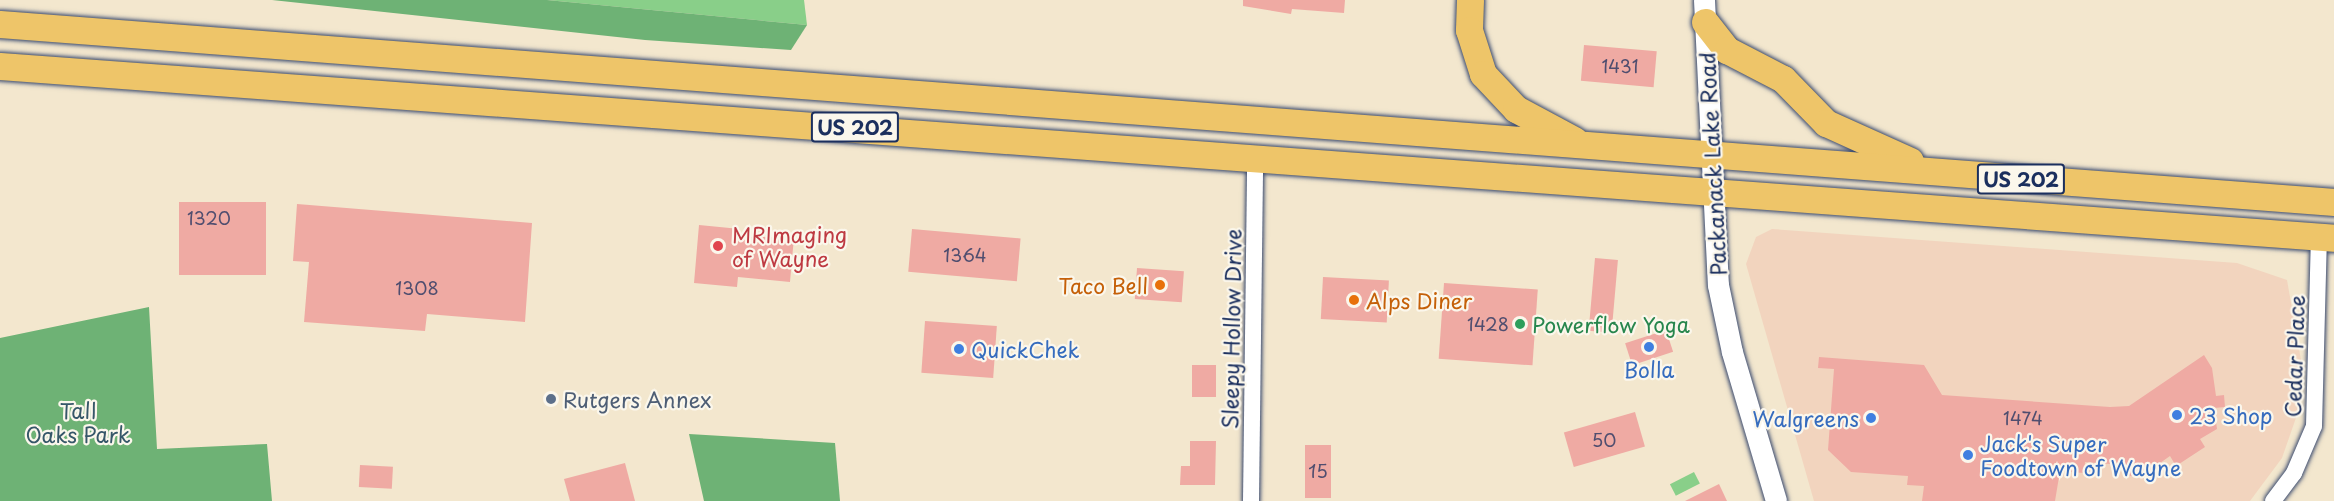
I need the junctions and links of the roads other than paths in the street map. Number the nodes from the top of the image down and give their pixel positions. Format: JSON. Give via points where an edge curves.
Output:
{"nodes":[{"id":1,"x":1470,"y":0,"type":"edge"},
{"id":2,"x":1704,"y":11,"type":"edge"},
{"id":3,"x":0,"y":24,"type":"edge"},
{"id":4,"x":0,"y":66,"type":"edge"},
{"id":5,"x":1583,"y":145,"type":"junction"},
{"id":6,"x":1708,"y":156,"type":"junction"},
{"id":7,"x":1255,"y":157,"type":"junction"},
{"id":8,"x":1954,"y":174,"type":"junction"},
{"id":9,"x":1710,"y":192,"type":"junction"},
{"id":10,"x":2334,"y":202,"type":"edge"},
{"id":11,"x":2326,"y":237,"type":"edge"},
{"id":12,"x":1251,"y":501,"type":"edge"},
{"id":13,"x":1776,"y":501,"type":"edge"},
{"id":14,"x":2273,"y":501,"type":"edge"}],
"edges":[{"from":1,"to":5,"type":"highway","via":[[1469,30],[1476,60],[1491,85],[1516,109]]},
{"from":2,"to":6,"type":"street","name":"Packanack Lake Road"},
{"from":2,"to":8,"type":"highway","via":[[1727,50],[1783,79],[1826,123],[1877,151]]},
{"from":3,"to":5,"type":"highway","number":"US 202"},
{"from":4,"to":7,"type":"highway","number":"US 202"},
{"from":5,"to":6,"type":"highway","number":"US 202"},
{"from":6,"to":8,"type":"highway","number":"US 202"},
{"from":6,"to":9,"type":"street","name":"Packanack Lake Road"},
{"from":7,"to":9,"type":"highway","number":"US 202"},
{"from":7,"to":12,"type":"street","name":"Sleepy Hollow Drive"},
{"from":8,"to":10,"type":"highway","number":"US 202"},
{"from":9,"to":11,"type":"highway","number":"US 202"},
{"from":9,"to":13,"type":"street","name":"Packanack Lake Road","via":[[1724,317]]},
{"from":11,"to":14,"type":"street","name":"Cedar Place","via":[[2314,426],[2294,473]]}]}
